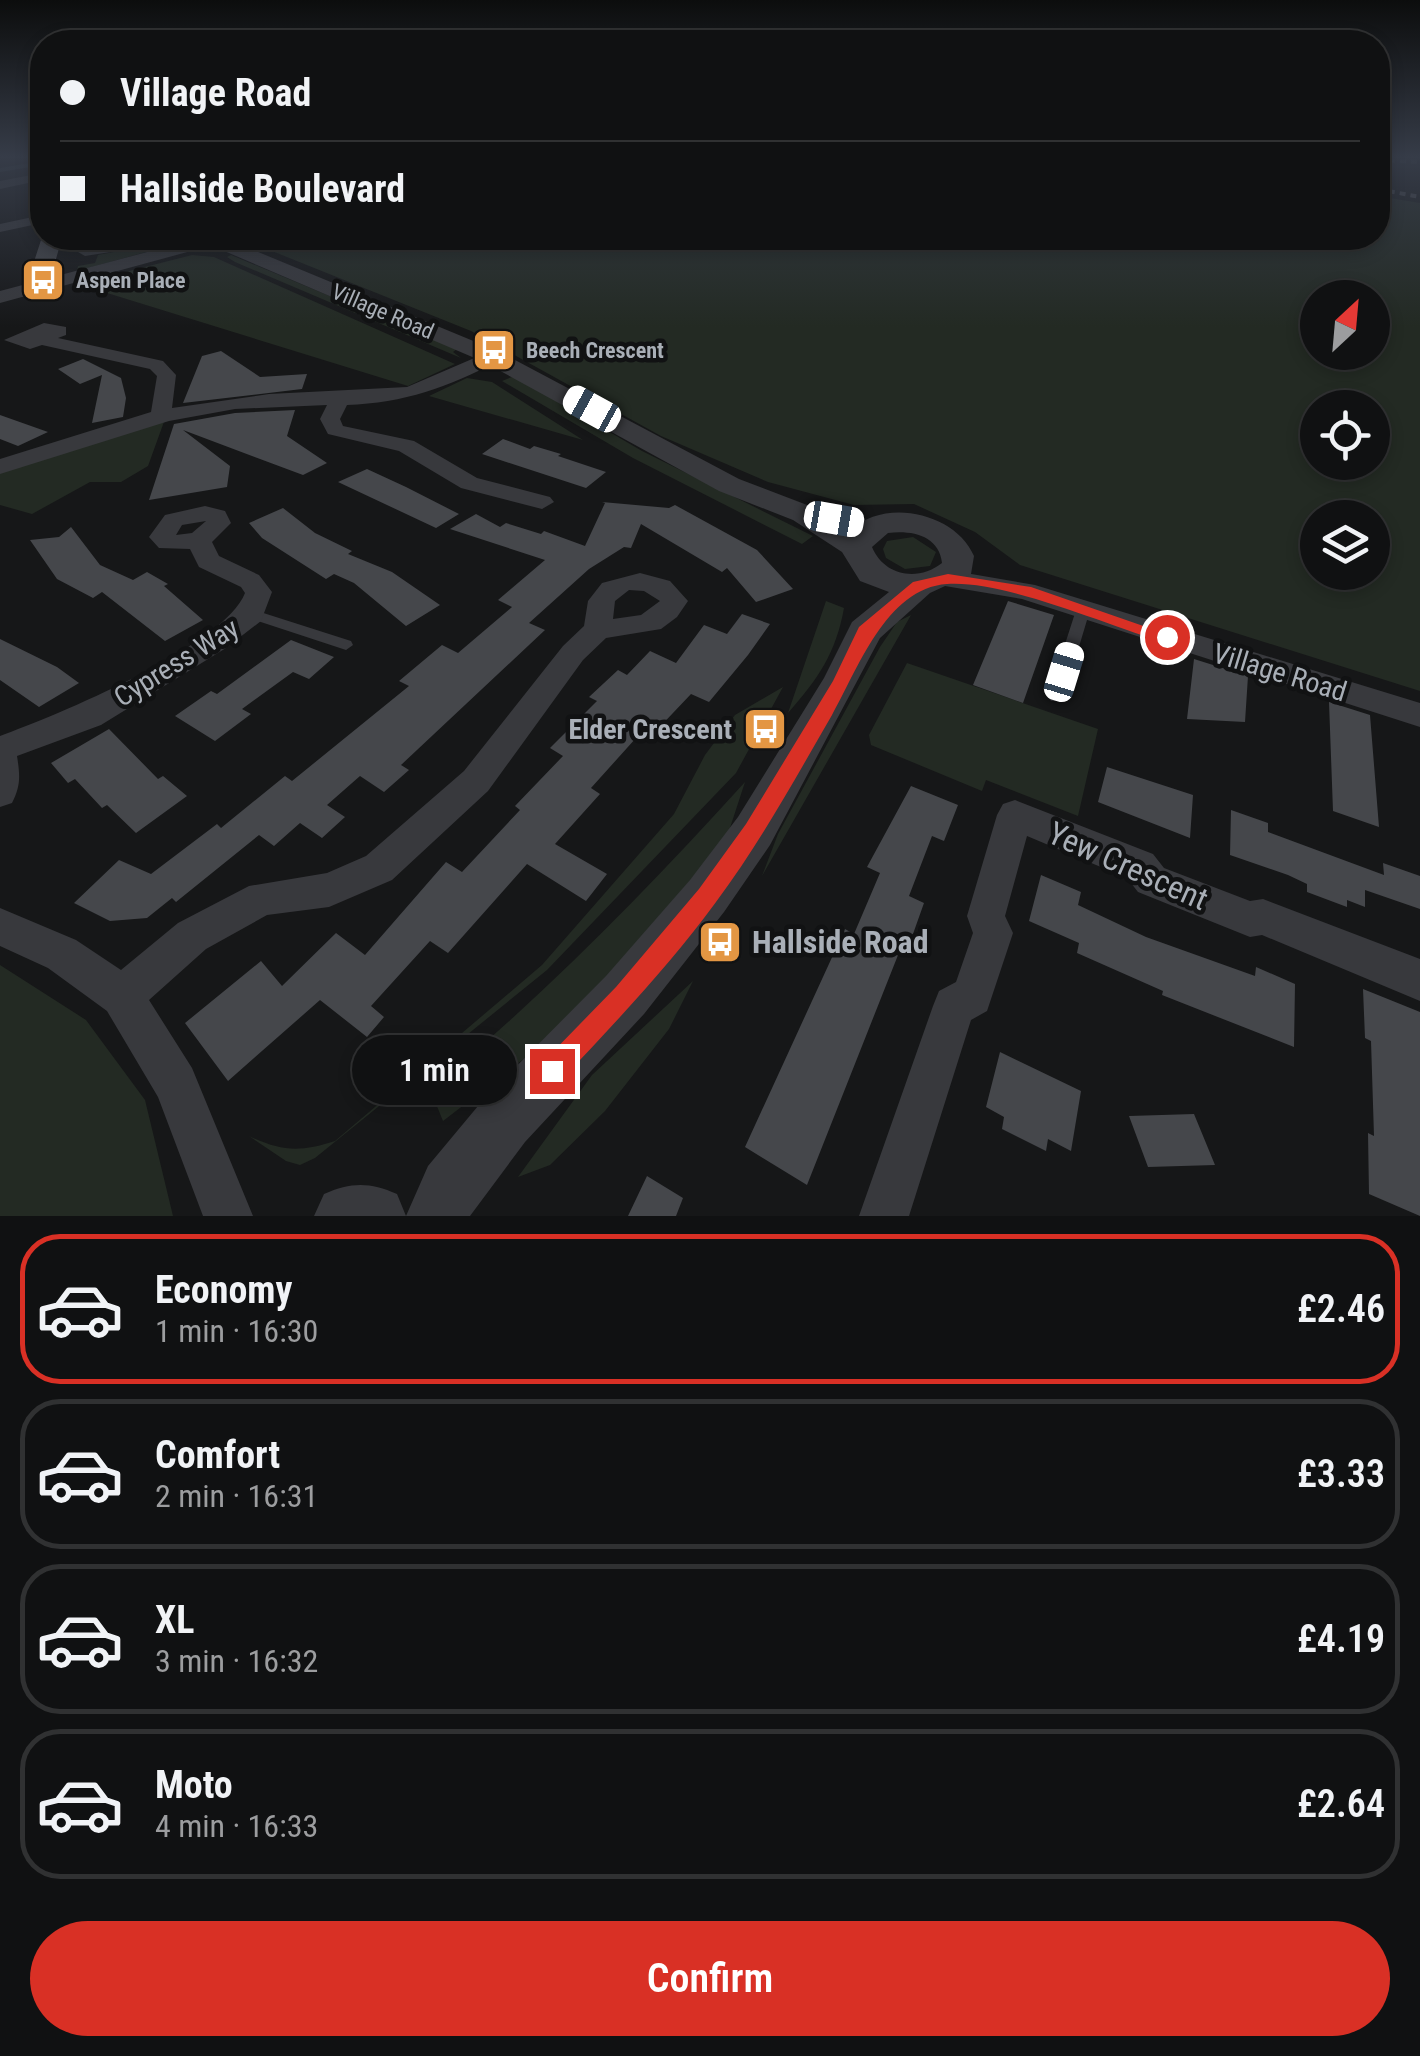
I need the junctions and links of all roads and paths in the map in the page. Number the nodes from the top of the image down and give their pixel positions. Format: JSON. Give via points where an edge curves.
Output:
{"nodes":[{"id":1,"x":30,"y":221,"type":"edge"},
{"id":2,"x":0,"y":228,"type":"edge"},
{"id":3,"x":186,"y":250,"type":"edge"},
{"id":4,"x":225,"y":250,"type":"edge"},
{"id":5,"x":0,"y":297,"type":"edge"},
{"id":6,"x":45,"y":341,"type":"dead end"},
{"id":7,"x":492,"y":357,"type":"junction"},
{"id":8,"x":338,"y":401,"type":"junction"},
{"id":9,"x":160,"y":418,"type":"junction"},
{"id":10,"x":0,"y":467,"type":"edge"},
{"id":11,"x":542,"y":502,"type":"dead end"},
{"id":12,"x":199,"y":540,"type":"dead end"},
{"id":13,"x":864,"y":546,"type":"junction"},
{"id":14,"x":942,"y":572,"type":"junction"},
{"id":15,"x":1083,"y":610,"type":"junction"},
{"id":16,"x":251,"y":614,"type":"junction"},
{"id":17,"x":598,"y":629,"type":"dead end"},
{"id":18,"x":865,"y":631,"type":"junction"},
{"id":19,"x":346,"y":645,"type":"dead end"},
{"id":20,"x":1056,"y":697,"type":"dead end"},
{"id":21,"x":1420,"y":715,"type":"edge"},
{"id":22,"x":0,"y":749,"type":"edge"},
{"id":23,"x":0,"y":792,"type":"edge"},
{"id":24,"x":0,"y":927,"type":"edge"},
{"id":25,"x":1420,"y":980,"type":"edge"},
{"id":26,"x":122,"y":996,"type":"junction"},
{"id":27,"x":228,"y":1216,"type":"edge"},
{"id":28,"x":346,"y":1216,"type":"edge"},
{"id":29,"x":376,"y":1216,"type":"edge"},
{"id":30,"x":438,"y":1216,"type":"edge"},
{"id":31,"x":884,"y":1216,"type":"edge"}],
"edges":[{"from":1,"to":2,"type":"street"},
{"from":3,"to":5,"type":"street"},
{"from":4,"to":7,"type":"street","name":"Village Road"},
{"from":6,"to":9,"type":"street","via":[[156,365],[167,374]]},
{"from":7,"to":8,"type":"street","via":[[411,392]]},
{"from":7,"to":13,"type":"street","name":"Village Road","via":[[730,485]]},
{"from":8,"to":9,"type":"street","via":[[268,400]]},
{"from":8,"to":11,"type":"street","via":[[330,419],[336,430],[406,446],[469,483]]},
{"from":9,"to":10,"type":"street"},
{"from":12,"to":16,"type":"street","name":"Cypress Way","via":[[208,561],[259,592]]},
{"from":13,"to":14,"type":"street","name":"Village Road","via":[[897,584]]},
{"from":13,"to":14,"type":"street","via":[[901,522],[931,528],[954,543]]},
{"from":13,"to":18,"type":"street"},
{"from":14,"to":15,"type":"street","name":"Village Road"},
{"from":14,"to":18,"type":"street"},
{"from":15,"to":20,"type":"lane"},
{"from":15,"to":21,"type":"street","name":"Village Road"},
{"from":16,"to":19,"type":"lane"},
{"from":16,"to":22,"type":"street","name":"Cypress Way","via":[[90,716]]},
{"from":17,"to":26,"type":"street","via":[[476,780],[378,868],[329,890],[262,898],[192,936]]},
{"from":18,"to":30,"type":"street","via":[[764,814],[707,896],[625,995],[504,1122],[450,1188]]},
{"from":22,"to":23,"type":"street"},
{"from":24,"to":26,"type":"street","via":[[62,954]]},
{"from":25,"to":31,"type":"street","name":"Yew Crescent","via":[[1152,880],[1140,866],[1015,815],[986,916],[993,933],[972,996],[954,1006]]},
{"from":26,"to":27,"type":"street","via":[[176,1084]]},
{"from":28,"to":29,"type":"street"}]}
